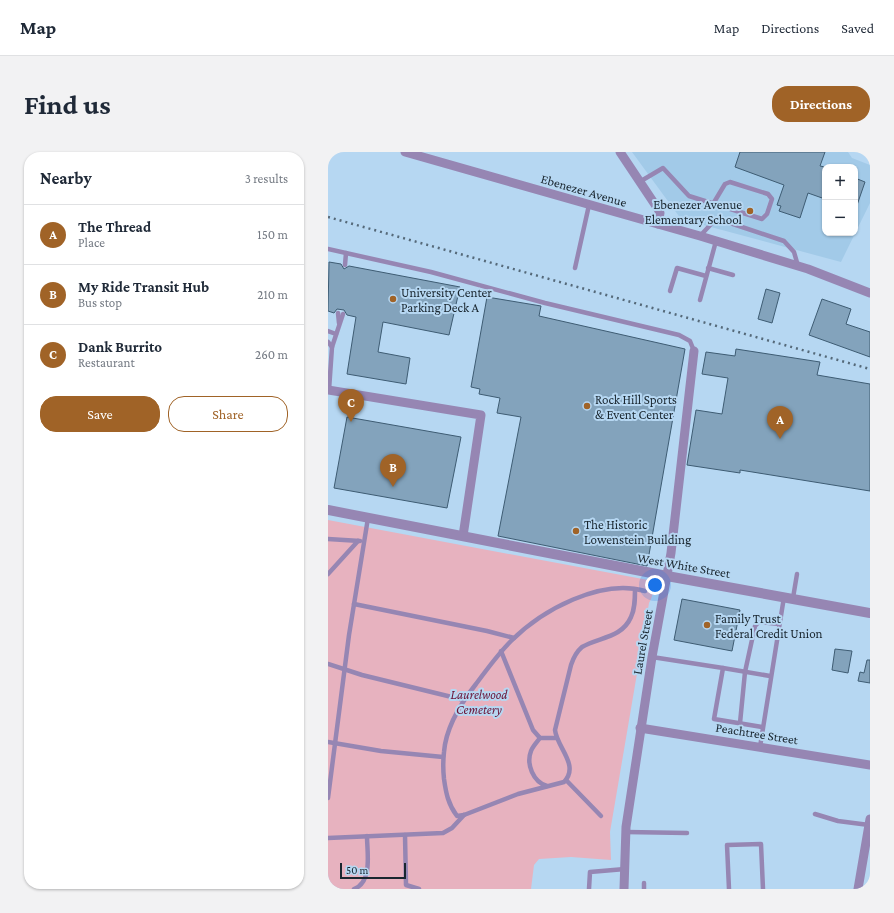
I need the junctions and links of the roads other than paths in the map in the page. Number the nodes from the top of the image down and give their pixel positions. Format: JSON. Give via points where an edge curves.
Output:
{"nodes":[{"id":1,"x":405,"y":152,"type":"edge"},
{"id":2,"x":620,"y":152,"type":"edge"},
{"id":3,"x":641,"y":181,"type":"junction"},
{"id":4,"x":713,"y":204,"type":"junction"},
{"id":5,"x":589,"y":205,"type":"junction"},
{"id":6,"x":658,"y":224,"type":"junction"},
{"id":7,"x":700,"y":236,"type":"junction"},
{"id":8,"x":716,"y":241,"type":"junction"},
{"id":9,"x":328,"y":249,"type":"edge"},
{"id":10,"x":346,"y":253,"type":"junction"},
{"id":11,"x":345,"y":265,"type":"dead end"},
{"id":12,"x":798,"y":266,"type":"junction"},
{"id":13,"x":575,"y":268,"type":"dead end"},
{"id":14,"x":708,"y":268,"type":"junction"},
{"id":15,"x":734,"y":275,"type":"dead end"},
{"id":16,"x":706,"y":276,"type":"junction"},
{"id":17,"x":670,"y":291,"type":"dead end"},
{"id":18,"x":870,"y":293,"type":"edge"},
{"id":19,"x":700,"y":300,"type":"dead end"},
{"id":20,"x":338,"y":313,"type":"dead end"},
{"id":21,"x":344,"y":314,"type":"dead end"},
{"id":22,"x":339,"y":325,"type":"junction"},
{"id":23,"x":328,"y":331,"type":"edge"},
{"id":24,"x":336,"y":334,"type":"junction"},
{"id":25,"x":328,"y":342,"type":"edge"},
{"id":26,"x":332,"y":347,"type":"junction"},
{"id":27,"x":694,"y":351,"type":"joint"},
{"id":28,"x":328,"y":392,"type":"edge"},
{"id":29,"x":328,"y":510,"type":"edge"},
{"id":30,"x":368,"y":517,"type":"junction"},
{"id":31,"x":463,"y":536,"type":"junction"},
{"id":32,"x":328,"y":540,"type":"edge"},
{"id":33,"x":361,"y":541,"type":"junction"},
{"id":34,"x":328,"y":574,"type":"edge"},
{"id":35,"x":798,"y":574,"type":"dead end"},
{"id":36,"x":667,"y":576,"type":"junction"},
{"id":37,"x":635,"y":590,"type":"junction"},
{"id":38,"x":645,"y":591,"type":"dead end"},
{"id":39,"x":789,"y":598,"type":"junction"},
{"id":40,"x":354,"y":604,"type":"junction"},
{"id":41,"x":870,"y":613,"type":"edge"},
{"id":42,"x":779,"y":624,"type":"junction"},
{"id":43,"x":514,"y":638,"type":"junction"},
{"id":44,"x":501,"y":651,"type":"junction"},
{"id":45,"x":652,"y":657,"type":"junction"},
{"id":46,"x":328,"y":664,"type":"edge"},
{"id":47,"x":723,"y":668,"type":"junction"},
{"id":48,"x":345,"y":670,"type":"junction"},
{"id":49,"x":745,"y":672,"type":"junction"},
{"id":50,"x":770,"y":676,"type":"junction"},
{"id":51,"x":464,"y":700,"type":"junction"},
{"id":52,"x":740,"y":723,"type":"junction"},
{"id":53,"x":762,"y":727,"type":"junction"},
{"id":54,"x":640,"y":728,"type":"junction"},
{"id":55,"x":540,"y":738,"type":"junction"},
{"id":56,"x":556,"y":738,"type":"junction"},
{"id":57,"x":328,"y":742,"type":"edge"},
{"id":58,"x":335,"y":744,"type":"junction"},
{"id":59,"x":760,"y":747,"type":"junction"},
{"id":60,"x":443,"y":757,"type":"junction"},
{"id":61,"x":870,"y":765,"type":"edge"},
{"id":62,"x":566,"y":780,"type":"junction"},
{"id":63,"x":549,"y":786,"type":"junction"},
{"id":64,"x":328,"y":796,"type":"edge"},
{"id":65,"x":815,"y":814,"type":"dead end"},
{"id":66,"x":464,"y":815,"type":"junction"},
{"id":67,"x":601,"y":816,"type":"dead end"},
{"id":68,"x":869,"y":822,"type":"edge"},
{"id":69,"x":626,"y":832,"type":"junction"},
{"id":70,"x":687,"y":833,"type":"dead end"},
{"id":71,"x":405,"y":835,"type":"junction"},
{"id":72,"x":367,"y":836,"type":"junction"},
{"id":73,"x":328,"y":838,"type":"edge"},
{"id":74,"x":625,"y":869,"type":"junction"},
{"id":75,"x":644,"y":883,"type":"dead end"},
{"id":76,"x":354,"y":889,"type":"edge"},
{"id":77,"x":419,"y":889,"type":"edge"},
{"id":78,"x":588,"y":889,"type":"edge"},
{"id":79,"x":624,"y":889,"type":"edge"},
{"id":80,"x":644,"y":889,"type":"edge"},
{"id":81,"x":729,"y":889,"type":"edge"},
{"id":82,"x":763,"y":889,"type":"edge"},
{"id":83,"x":858,"y":889,"type":"edge"}],
"edges":[{"from":1,"to":5,"type":"street","name":"Ebenezer Avenue"},
{"from":2,"to":3,"type":"street"},
{"from":3,"to":4,"type":"lane","via":[[663,168],[685,194]]},
{"from":3,"to":6,"type":"street","via":[[660,213]]},
{"from":4,"to":4,"type":"lane","via":[[725,184],[730,182],[768,194],[772,199],[767,214],[762,219]]},
{"from":5,"to":6,"type":"street","name":"Ebenezer Avenue"},
{"from":5,"to":13,"type":"lane"},
{"from":6,"to":7,"type":"street","name":"Ebenezer Avenue"},
{"from":7,"to":8,"type":"street","name":"Ebenezer Avenue"},
{"from":7,"to":12,"type":"lane","via":[[713,222],[721,220],[784,241],[794,252]]},
{"from":8,"to":12,"type":"street","name":"Ebenezer Avenue"},
{"from":8,"to":14,"type":"lane"},
{"from":9,"to":10,"type":"lane"},
{"from":10,"to":11,"type":"lane"},
{"from":10,"to":27,"type":"lane","via":[[679,335],[690,341]]},
{"from":12,"to":18,"type":"street","name":"Ebenezer Avenue"},
{"from":14,"to":15,"type":"lane"},
{"from":14,"to":16,"type":"lane"},
{"from":16,"to":17,"type":"lane","via":[[677,268]]},
{"from":16,"to":19,"type":"lane"},
{"from":20,"to":22,"type":"lane"},
{"from":21,"to":22,"type":"lane"},
{"from":22,"to":24,"type":"lane"},
{"from":23,"to":24,"type":"lane"},
{"from":24,"to":26,"type":"lane"},
{"from":25,"to":26,"type":"lane"},
{"from":26,"to":28,"type":"lane"},
{"from":27,"to":36,"type":"street","name":"Laurel Street"},
{"from":28,"to":31,"type":"street","via":[[481,415]]},
{"from":29,"to":30,"type":"street","name":"West White Street"},
{"from":30,"to":31,"type":"street","name":"West White Street"},
{"from":30,"to":33,"type":"lane"},
{"from":31,"to":36,"type":"street","name":"West White Street"},
{"from":32,"to":33,"type":"lane"},
{"from":33,"to":34,"type":"lane"},
{"from":33,"to":40,"type":"lane"},
{"from":35,"to":39,"type":"lane"},
{"from":36,"to":39,"type":"street","name":"West White Street"},
{"from":36,"to":45,"type":"street","name":"Laurel Street"},
{"from":37,"to":38,"type":"lane"},
{"from":37,"to":43,"type":"lane","via":[[610,588],[574,600],[543,616]]},
{"from":37,"to":56,"type":"lane","via":[[633,611],[626,626],[612,636],[583,647],[574,656],[555,730]]},
{"from":39,"to":41,"type":"street","name":"West White Street"},
{"from":39,"to":42,"type":"lane"},
{"from":40,"to":43,"type":"lane"},
{"from":40,"to":48,"type":"lane"},
{"from":42,"to":49,"type":"lane","via":[[759,622],[755,626]]},
{"from":42,"to":50,"type":"lane"},
{"from":43,"to":44,"type":"lane"},
{"from":44,"to":51,"type":"lane"},
{"from":44,"to":55,"type":"lane","via":[[530,726]]},
{"from":45,"to":47,"type":"lane"},
{"from":45,"to":54,"type":"street","name":"Laurel Street"},
{"from":46,"to":48,"type":"lane"},
{"from":47,"to":49,"type":"lane"},
{"from":47,"to":52,"type":"lane","via":[[714,719]]},
{"from":48,"to":51,"type":"lane"},
{"from":48,"to":58,"type":"lane"},
{"from":49,"to":50,"type":"lane"},
{"from":49,"to":52,"type":"lane"},
{"from":50,"to":53,"type":"lane"},
{"from":51,"to":60,"type":"lane","via":[[448,734]]},
{"from":52,"to":53,"type":"lane"},
{"from":53,"to":59,"type":"lane"},
{"from":54,"to":59,"type":"street","name":"Peachtree Street"},
{"from":54,"to":69,"type":"street","name":"Laurel Street"},
{"from":55,"to":56,"type":"lane"},
{"from":55,"to":63,"type":"lane","via":[[531,751],[530,766],[538,781]]},
{"from":56,"to":62,"type":"lane","via":[[569,764],[570,770]]},
{"from":57,"to":58,"type":"lane"},
{"from":58,"to":60,"type":"lane"},
{"from":58,"to":64,"type":"lane"},
{"from":59,"to":61,"type":"street","name":"Peachtree Street"},
{"from":60,"to":66,"type":"lane","via":[[450,808],[457,816]]},
{"from":62,"to":63,"type":"lane"},
{"from":62,"to":67,"type":"lane"},
{"from":63,"to":66,"type":"lane","via":[[518,794]]},
{"from":65,"to":68,"type":"lane","via":[[838,821]]},
{"from":66,"to":71,"type":"lane","via":[[452,828],[443,833]]},
{"from":68,"to":83,"type":"street"},
{"from":69,"to":70,"type":"lane"},
{"from":69,"to":74,"type":"street","name":"Laurel Street"},
{"from":71,"to":72,"type":"lane"},
{"from":71,"to":77,"type":"lane","via":[[406,885]]},
{"from":72,"to":73,"type":"lane"},
{"from":72,"to":76,"type":"lane","via":[[367,873],[364,882]]},
{"from":74,"to":78,"type":"lane","via":[[590,872]]},
{"from":74,"to":79,"type":"street","name":"Laurel Street"},
{"from":75,"to":80,"type":"lane"},
{"from":81,"to":82,"type":"lane","via":[[728,846],[761,844]]}]}
